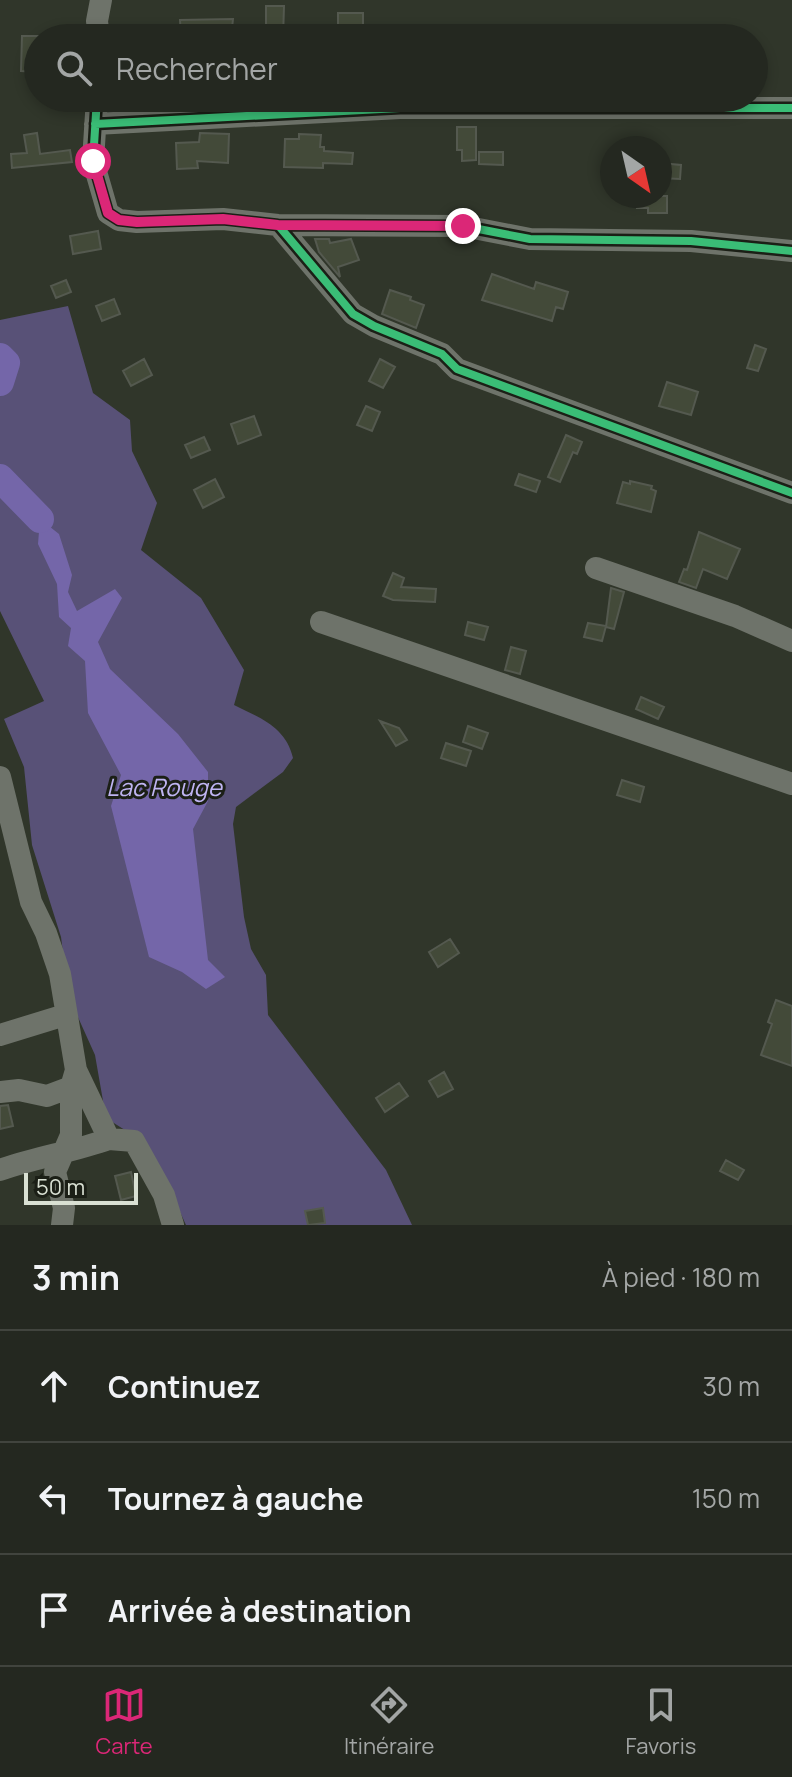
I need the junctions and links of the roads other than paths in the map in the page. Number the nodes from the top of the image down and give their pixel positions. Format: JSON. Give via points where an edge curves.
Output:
{"nodes":[{"id":1,"x":101,"y":0,"type":"edge"},
{"id":2,"x":97,"y":24,"type":"edge"},
{"id":3,"x":768,"y":108,"type":"edge"},
{"id":4,"x":792,"y":108,"type":"edge"},
{"id":5,"x":96,"y":112,"type":"edge"},
{"id":6,"x":324,"y":112,"type":"edge"},
{"id":7,"x":95,"y":124,"type":"junction"},
{"id":8,"x":278,"y":225,"type":"junction"},
{"id":9,"x":792,"y":251,"type":"edge"},
{"id":10,"x":792,"y":493,"type":"edge"},
{"id":11,"x":596,"y":568,"type":"dead end"},
{"id":12,"x":321,"y":622,"type":"dead end"},
{"id":13,"x":792,"y":641,"type":"edge"},
{"id":14,"x":0,"y":777,"type":"edge"},
{"id":15,"x":792,"y":784,"type":"edge"},
{"id":16,"x":65,"y":1015,"type":"junction"},
{"id":17,"x":0,"y":1035,"type":"edge"},
{"id":18,"x":74,"y":1079,"type":"junction"},
{"id":19,"x":0,"y":1092,"type":"edge"},
{"id":20,"x":109,"y":1139,"type":"junction"},
{"id":21,"x":64,"y":1152,"type":"junction"},
{"id":22,"x":0,"y":1170,"type":"edge"},
{"id":23,"x":62,"y":1225,"type":"edge"},
{"id":24,"x":173,"y":1225,"type":"edge"}],
"edges":[{"from":1,"to":2,"type":"street"},
{"from":3,"to":4,"type":"street"},
{"from":5,"to":7,"type":"street"},
{"from":6,"to":7,"type":"street"},
{"from":7,"to":8,"type":"street","via":[[98,184],[108,213],[119,220],[223,219]]},
{"from":8,"to":9,"type":"street","via":[[463,226],[530,239],[691,241]]},
{"from":8,"to":10,"type":"street","via":[[353,314],[374,326],[442,354],[457,369]]},
{"from":11,"to":13,"type":"street"},
{"from":12,"to":15,"type":"street"},
{"from":14,"to":16,"type":"street","via":[[31,902],[60,974]]},
{"from":16,"to":17,"type":"street"},
{"from":16,"to":18,"type":"street"},
{"from":18,"to":19,"type":"street","via":[[47,1096]]},
{"from":18,"to":20,"type":"street"},
{"from":18,"to":21,"type":"street","via":[[71,1135]]},
{"from":20,"to":21,"type":"street"},
{"from":20,"to":24,"type":"street","via":[[134,1141],[164,1195]]},
{"from":21,"to":22,"type":"street"},
{"from":21,"to":23,"type":"street","via":[[55,1172],[64,1208]]}]}
